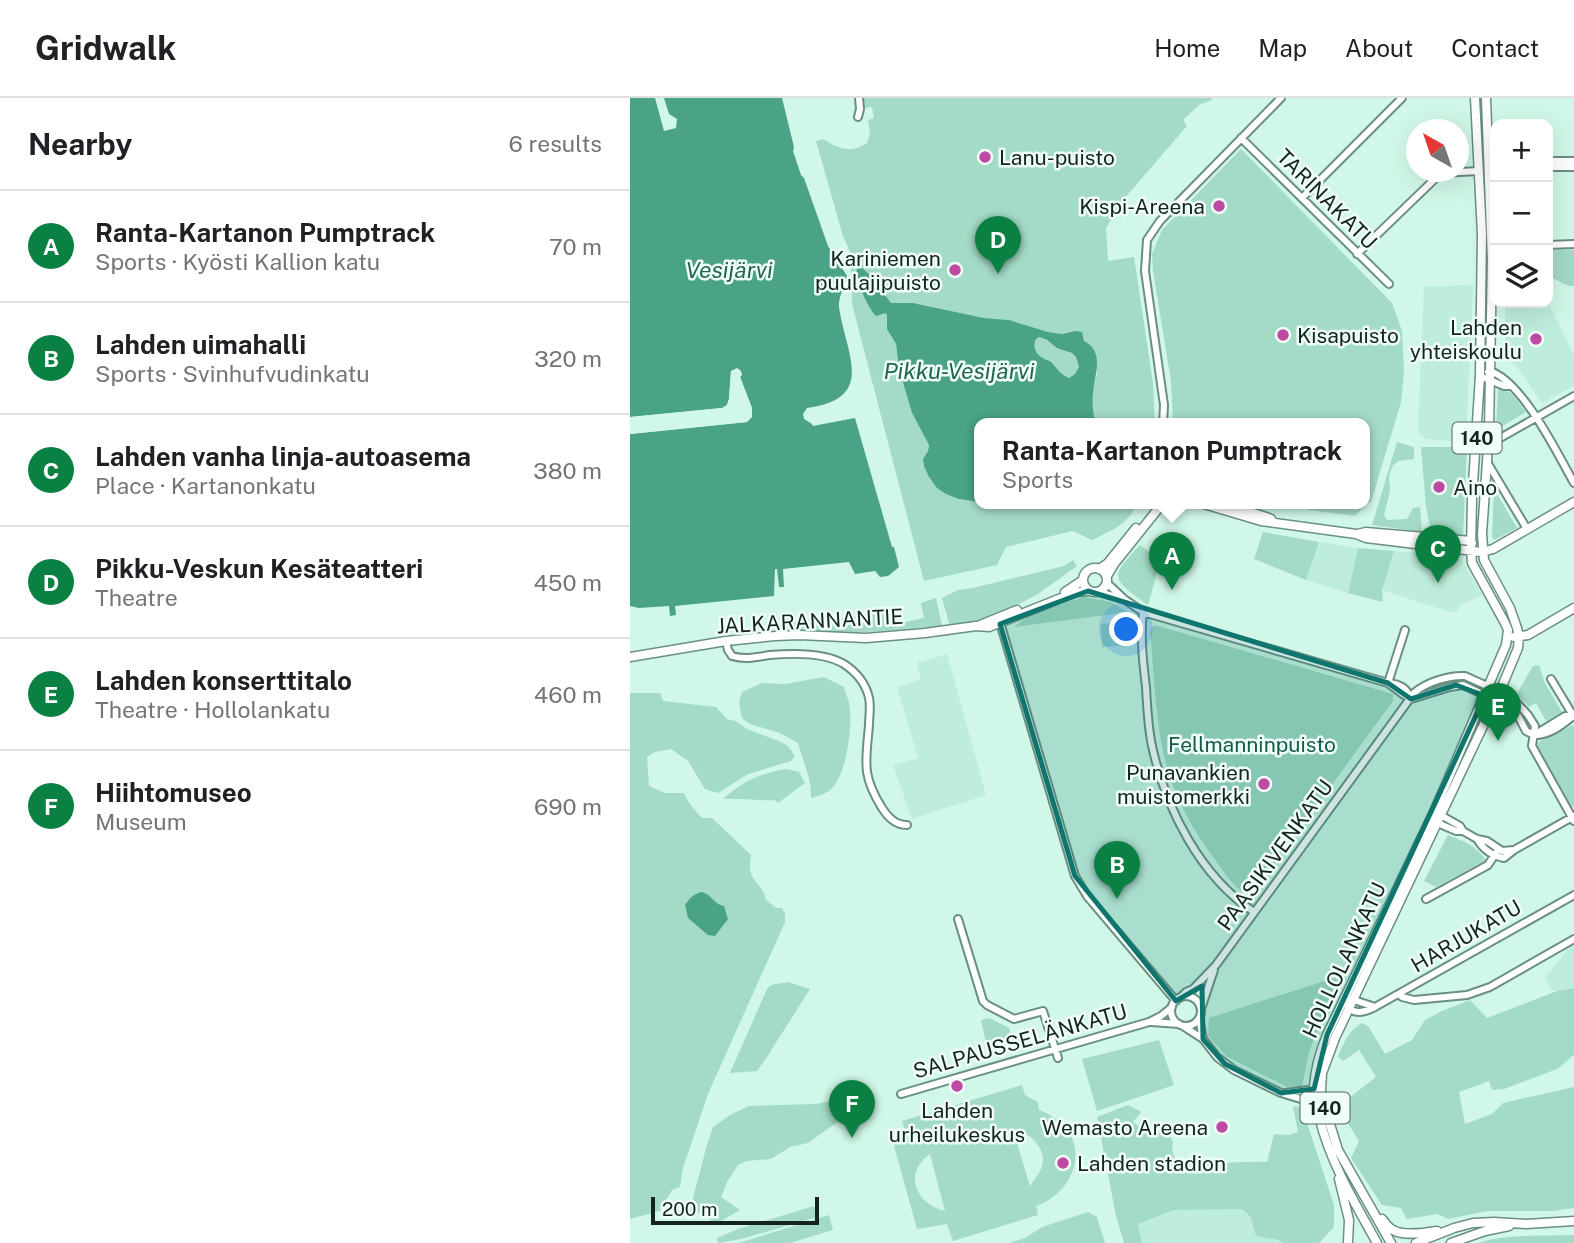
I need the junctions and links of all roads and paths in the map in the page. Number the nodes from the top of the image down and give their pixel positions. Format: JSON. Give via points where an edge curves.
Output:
{"nodes":[{"id":1,"x":859,"y":98,"type":"edge"},
{"id":2,"x":1281,"y":98,"type":"edge"},
{"id":3,"x":1402,"y":98,"type":"edge"},
{"id":4,"x":1475,"y":98,"type":"edge"},
{"id":5,"x":1486,"y":98,"type":"edge"},
{"id":6,"x":858,"y":117,"type":"dead end"},
{"id":7,"x":1241,"y":138,"type":"junction"},
{"id":8,"x":1574,"y":161,"type":"edge"},
{"id":9,"x":1553,"y":162,"type":"edge"},
{"id":10,"x":1559,"y":164,"type":"junction"},
{"id":11,"x":1553,"y":166,"type":"edge"},
{"id":12,"x":1574,"y":167,"type":"edge"},
{"id":13,"x":1479,"y":171,"type":"junction"},
{"id":14,"x":1302,"y":198,"type":"junction"},
{"id":15,"x":1574,"y":244,"type":"edge"},
{"id":16,"x":1493,"y":245,"type":"edge"},
{"id":17,"x":1553,"y":245,"type":"edge"},
{"id":18,"x":1490,"y":247,"type":"edge"},
{"id":19,"x":1482,"y":248,"type":"junction"},
{"id":20,"x":1357,"y":254,"type":"junction"},
{"id":21,"x":1389,"y":284,"type":"dead end"},
{"id":22,"x":1492,"y":308,"type":"edge"},
{"id":23,"x":1480,"y":376,"type":"junction"},
{"id":24,"x":1490,"y":376,"type":"junction"},
{"id":25,"x":1574,"y":397,"type":"edge"},
{"id":26,"x":1163,"y":418,"type":"edge"},
{"id":27,"x":1536,"y":418,"type":"junction"},
{"id":28,"x":1488,"y":445,"type":"junction"},
{"id":29,"x":1487,"y":462,"type":"junction"},
{"id":30,"x":1574,"y":483,"type":"edge"},
{"id":31,"x":1574,"y":502,"type":"edge"},
{"id":32,"x":1151,"y":509,"type":"edge"},
{"id":33,"x":1158,"y":509,"type":"edge"},
{"id":34,"x":1221,"y":509,"type":"edge"},
{"id":35,"x":1240,"y":509,"type":"edge"},
{"id":36,"x":1277,"y":522,"type":"junction"},
{"id":37,"x":1527,"y":529,"type":"junction"},
{"id":38,"x":1471,"y":546,"type":"junction"},
{"id":39,"x":1482,"y":552,"type":"junction"},
{"id":40,"x":1099,"y":569,"type":"junction"},
{"id":41,"x":1083,"y":580,"type":"junction"},
{"id":42,"x":1107,"y":580,"type":"junction"},
{"id":43,"x":1088,"y":590,"type":"junction"},
{"id":44,"x":1098,"y":592,"type":"junction"},
{"id":45,"x":1124,"y":599,"type":"junction"},
{"id":46,"x":1574,"y":608,"type":"edge"},
{"id":47,"x":1143,"y":612,"type":"junction"},
{"id":48,"x":999,"y":621,"type":"junction"},
{"id":49,"x":1405,"y":630,"type":"dead end"},
{"id":50,"x":1519,"y":637,"type":"junction"},
{"id":51,"x":1507,"y":638,"type":"junction"},
{"id":52,"x":726,"y":641,"type":"junction"},
{"id":53,"x":630,"y":655,"type":"edge"},
{"id":54,"x":1551,"y":679,"type":"dead end"},
{"id":55,"x":1388,"y":683,"type":"junction"},
{"id":56,"x":1489,"y":687,"type":"junction"},
{"id":57,"x":1485,"y":696,"type":"junction"},
{"id":58,"x":1498,"y":696,"type":"junction"},
{"id":59,"x":1411,"y":699,"type":"junction"},
{"id":60,"x":1573,"y":716,"type":"edge"},
{"id":61,"x":1534,"y":735,"type":"junction"},
{"id":62,"x":1436,"y":818,"type":"junction"},
{"id":63,"x":1573,"y":818,"type":"edge"},
{"id":64,"x":907,"y":825,"type":"dead end"},
{"id":65,"x":1497,"y":852,"type":"junction"},
{"id":66,"x":1574,"y":895,"type":"edge"},
{"id":67,"x":1426,"y":899,"type":"dead end"},
{"id":68,"x":1254,"y":912,"type":"junction"},
{"id":69,"x":958,"y":919,"type":"dead end"},
{"id":70,"x":1574,"y":939,"type":"edge"},
{"id":71,"x":1216,"y":964,"type":"junction"},
{"id":72,"x":1399,"y":994,"type":"junction"},
{"id":73,"x":1354,"y":1000,"type":"junction"},
{"id":74,"x":1344,"y":1001,"type":"junction"},
{"id":75,"x":1176,"y":1002,"type":"junction"},
{"id":76,"x":1375,"y":1007,"type":"junction"},
{"id":77,"x":1350,"y":1009,"type":"junction"},
{"id":78,"x":1199,"y":1014,"type":"junction"},
{"id":79,"x":1149,"y":1022,"type":"junction"},
{"id":80,"x":1181,"y":1025,"type":"junction"},
{"id":81,"x":1203,"y":1039,"type":"junction"},
{"id":82,"x":1055,"y":1049,"type":"junction"},
{"id":83,"x":1058,"y":1058,"type":"dead end"},
{"id":84,"x":1317,"y":1090,"type":"junction"},
{"id":85,"x":1281,"y":1093,"type":"junction"},
{"id":86,"x":901,"y":1094,"type":"dead end"},
{"id":87,"x":1319,"y":1101,"type":"junction"},
{"id":88,"x":1333,"y":1159,"type":"junction"},
{"id":89,"x":1368,"y":1203,"type":"junction"},
{"id":90,"x":1574,"y":1221,"type":"edge"},
{"id":91,"x":1526,"y":1224,"type":"junction"},
{"id":92,"x":1454,"y":1228,"type":"junction"},
{"id":93,"x":1348,"y":1243,"type":"edge"},
{"id":94,"x":1377,"y":1243,"type":"edge"},
{"id":95,"x":1391,"y":1243,"type":"edge"},
{"id":96,"x":1416,"y":1243,"type":"edge"},
{"id":97,"x":1451,"y":1243,"type":"edge"}],
"edges":[{"from":1,"to":6,"type":"street"},
{"from":2,"to":7,"type":"street"},
{"from":3,"to":14,"type":"street"},
{"from":4,"to":13,"type":"main road","number":"140"},
{"from":5,"to":16,"type":"main road","number":"140"},
{"from":7,"to":14,"type":"street","name":"TARINAKATU"},
{"from":7,"to":26,"type":"street","via":[[1156,225],[1147,240],[1145,271]]},
{"from":8,"to":10,"type":"street"},
{"from":8,"to":12,"type":"street"},
{"from":9,"to":10,"type":"street"},
{"from":10,"to":11,"type":"street"},
{"from":10,"to":12,"type":"street"},
{"from":13,"to":19,"type":"main road","number":"140"},
{"from":13,"to":20,"type":"street","via":[[1441,173]]},
{"from":14,"to":20,"type":"street","name":"TARINAKATU"},
{"from":15,"to":17,"type":"street"},
{"from":18,"to":19,"type":"street"},
{"from":19,"to":23,"type":"main road","number":"140"},
{"from":20,"to":21,"type":"street","name":"TARINAKATU"},
{"from":22,"to":24,"type":"main road","number":"140"},
{"from":23,"to":24,"type":"street"},
{"from":23,"to":38,"type":"main road","number":"140"},
{"from":24,"to":27,"type":"street","via":[[1520,394]]},
{"from":24,"to":28,"type":"main road","number":"140"},
{"from":25,"to":27,"type":"street"},
{"from":27,"to":28,"type":"street"},
{"from":27,"to":30,"type":"street"},
{"from":28,"to":29,"type":"main road","number":"140"},
{"from":29,"to":37,"type":"street"},
{"from":29,"to":39,"type":"main road","number":"140"},
{"from":31,"to":37,"type":"main road"},
{"from":32,"to":40,"type":"main road"},
{"from":33,"to":42,"type":"main road","via":[[1114,564]]},
{"from":34,"to":36,"type":"main road"},
{"from":35,"to":36,"type":"main road"},
{"from":36,"to":38,"type":"main road","via":[[1366,538]]},
{"from":37,"to":39,"type":"main road"},
{"from":38,"to":39,"type":"main road"},
{"from":38,"to":51,"type":"main road","number":"140","via":[[1472,564],[1503,617]]},
{"from":39,"to":50,"type":"main road","number":"140"},
{"from":40,"to":41,"type":"main road","via":[[1087,571]]},
{"from":40,"to":42,"type":"main road"},
{"from":41,"to":43,"type":"main road"},
{"from":41,"to":48,"type":"main road","name":"JALKARANNANTIE"},
{"from":42,"to":44,"type":"main road"},
{"from":42,"to":45,"type":"street"},
{"from":43,"to":44,"type":"main road"},
{"from":43,"to":48,"type":"main road","name":"JALKARANNANTIE"},
{"from":44,"to":45,"type":"street"},
{"from":45,"to":47,"type":"street"},
{"from":46,"to":50,"type":"main road"},
{"from":47,"to":55,"type":"street"},
{"from":47,"to":68,"type":"street","via":[[1151,744],[1167,793],[1197,854],[1234,897]]},
{"from":48,"to":52,"type":"main road","name":"JALKARANNANTIE","via":[[989,627],[866,638],[799,635]]},
{"from":48,"to":75,"type":"street","via":[[1075,876]]},
{"from":49,"to":55,"type":"street"},
{"from":50,"to":51,"type":"main road"},
{"from":50,"to":58,"type":"main road","number":"140"},
{"from":51,"to":56,"type":"main road","number":"140"},
{"from":52,"to":53,"type":"main road","name":"JALKARANNANTIE"},
{"from":52,"to":64,"type":"street","via":[[732,656],[742,659],[806,655],[830,658],[854,672],[869,699],[866,773],[885,813],[895,823]]},
{"from":54,"to":60,"type":"street"},
{"from":55,"to":59,"type":"street","via":[[1404,688]]},
{"from":56,"to":57,"type":"main road","number":"140"},
{"from":56,"to":58,"type":"street","name":"PAASIKIVENKATU"},
{"from":56,"to":59,"type":"street","name":"PAASIKIVENKATU","via":[[1460,676],[1430,683]]},
{"from":57,"to":58,"type":"street"},
{"from":57,"to":59,"type":"street","via":[[1457,685]]},
{"from":57,"to":62,"type":"main road","name":"HOLLOLANKATU","number":"140"},
{"from":58,"to":61,"type":"street"},
{"from":58,"to":62,"type":"main road","name":"HOLLOLANKATU","number":"140"},
{"from":59,"to":68,"type":"street","name":"PAASIKIVENKATU"},
{"from":60,"to":61,"type":"street","via":[[1565,716]]},
{"from":61,"to":63,"type":"street","via":[[1532,746]]},
{"from":62,"to":65,"type":"street"},
{"from":62,"to":73,"type":"main road","name":"HOLLOLANKATU","number":"140"},
{"from":62,"to":74,"type":"main road","name":"HOLLOLANKATU","number":"140"},
{"from":63,"to":65,"type":"street","via":[[1504,858]]},
{"from":65,"to":67,"type":"street","via":[[1488,866]]},
{"from":66,"to":72,"type":"street","name":"HARJUKATU"},
{"from":68,"to":71,"type":"street","name":"PAASIKIVENKATU"},
{"from":69,"to":82,"type":"street","via":[[983,1001],[1014,1019],[1043,1011]]},
{"from":70,"to":72,"type":"street","via":[[1490,987],[1467,995],[1414,1000]]},
{"from":71,"to":75,"type":"street","name":"PAASIKIVENKATU"},
{"from":71,"to":78,"type":"street","name":"PAASIKIVENKATU"},
{"from":72,"to":76,"type":"street","name":"HARJUKATU"},
{"from":73,"to":74,"type":"street"},
{"from":73,"to":76,"type":"street"},
{"from":73,"to":77,"type":"main road","name":"HOLLOLANKATU","number":"140"},
{"from":74,"to":77,"type":"street"},
{"from":74,"to":84,"type":"main road","name":"HOLLOLANKATU","number":"140","via":[[1319,1055]]},
{"from":75,"to":78,"type":"street","via":[[1188,997],[1195,1000]]},
{"from":75,"to":79,"type":"street","name":"SALPAUSSELÄNKATU"},
{"from":75,"to":80,"type":"street","via":[[1172,1017]]},
{"from":76,"to":77,"type":"street","name":"HARJUKATU","via":[[1363,1012]]},
{"from":77,"to":84,"type":"main road","name":"HOLLOLANKATU","number":"140"},
{"from":78,"to":80,"type":"street","via":[[1192,1024]]},
{"from":78,"to":81,"type":"street"},
{"from":79,"to":80,"type":"street","name":"SALPAUSSELÄNKATU"},
{"from":79,"to":82,"type":"street","name":"SALPAUSSELÄNKATU"},
{"from":80,"to":81,"type":"street"},
{"from":81,"to":85,"type":"street","via":[[1225,1064]]},
{"from":82,"to":83,"type":"street"},
{"from":82,"to":86,"type":"street","name":"SALPAUSSELÄNKATU"},
{"from":84,"to":85,"type":"street"},
{"from":84,"to":87,"type":"main road","name":"HOLLOLANKATU","number":"140"},
{"from":85,"to":87,"type":"street"},
{"from":87,"to":88,"type":"main road","name":"HOLLOLANKATU","number":"140"},
{"from":87,"to":89,"type":"main road","name":"HOLLOLANKATU","number":"140","via":[[1338,1150]]},
{"from":88,"to":93,"type":"main road","via":[[1349,1220]]},
{"from":88,"to":94,"type":"main road","name":"HOLLOLANKATU","number":"140"},
{"from":89,"to":92,"type":"main road","via":[[1398,1232]]},
{"from":89,"to":95,"type":"main road","name":"HOLLOLANKATU","number":"140"},
{"from":90,"to":91,"type":"main road"},
{"from":91,"to":92,"type":"main road","via":[[1484,1222]]},
{"from":91,"to":97,"type":"main road"},
{"from":92,"to":96,"type":"main road"}]}
